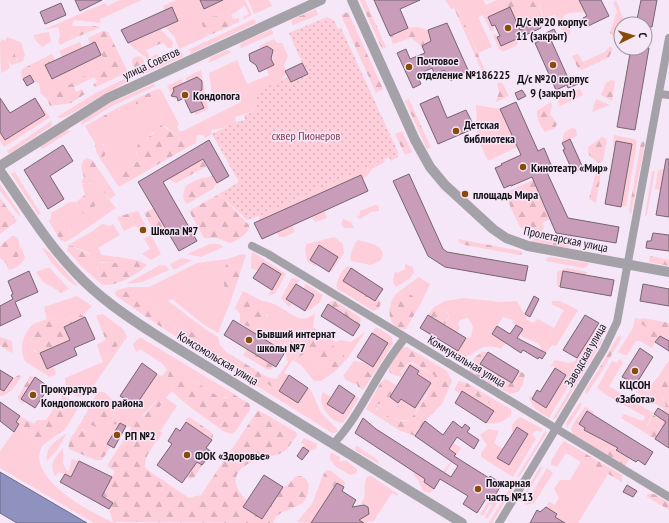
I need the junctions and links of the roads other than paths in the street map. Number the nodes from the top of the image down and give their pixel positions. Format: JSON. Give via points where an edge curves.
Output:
{"nodes":[{"id":1,"x":321,"y":0,"type":"edge"},
{"id":2,"x":352,"y":0,"type":"edge"},
{"id":3,"x":669,"y":38,"type":"edge"},
{"id":4,"x":659,"y":94,"type":"junction"},
{"id":5,"x":669,"y":95,"type":"edge"},
{"id":6,"x":0,"y":166,"type":"edge"},
{"id":7,"x":0,"y":171,"type":"edge"},
{"id":8,"x":252,"y":246,"type":"dead end"},
{"id":9,"x":628,"y":265,"type":"junction"},
{"id":10,"x":669,"y":272,"type":"edge"},
{"id":11,"x":405,"y":338,"type":"junction"},
{"id":12,"x":556,"y":429,"type":"junction"},
{"id":13,"x":334,"y":443,"type":"junction"},
{"id":14,"x":669,"y":497,"type":"edge"},
{"id":15,"x":462,"y":523,"type":"edge"},
{"id":16,"x":498,"y":523,"type":"edge"}],
"edges":[{"from":1,"to":6,"type":"street","name":"улица Советов","via":[[108,98]]},
{"from":2,"to":9,"type":"street","name":"Пролетарская улица","via":[[422,155],[453,193],[493,229],[513,241],[536,248]]},
{"from":3,"to":4,"type":"street","name":"Заводская улица"},
{"from":4,"to":5,"type":"street"},
{"from":4,"to":9,"type":"street","name":"Заводская улица"},
{"from":7,"to":13,"type":"street","name":"Комсомольская улица","via":[[59,255],[103,298],[149,331]]},
{"from":8,"to":11,"type":"street","name":"Коммунальная улица"},
{"from":9,"to":10,"type":"street","name":"Пролетарская улица"},
{"from":9,"to":12,"type":"street","name":"Заводская улица","via":[[620,310],[612,333]]},
{"from":11,"to":12,"type":"street","name":"Коммунальная улица"},
{"from":11,"to":13,"type":"street","via":[[393,352]]},
{"from":12,"to":14,"type":"street","name":"Коммунальная улица"},
{"from":12,"to":16,"type":"street","name":"Заводская улица"},
{"from":13,"to":15,"type":"street","name":"Комсомольская улица"}]}
